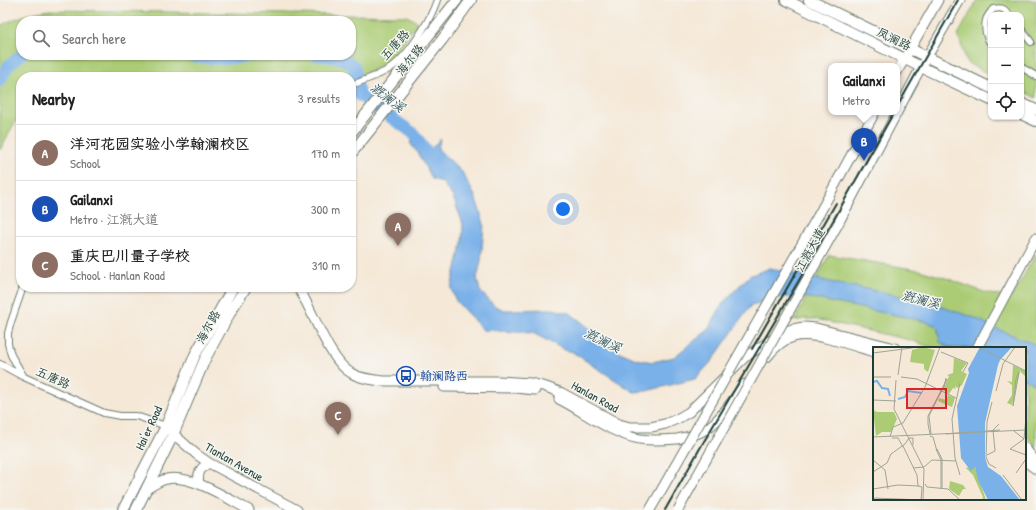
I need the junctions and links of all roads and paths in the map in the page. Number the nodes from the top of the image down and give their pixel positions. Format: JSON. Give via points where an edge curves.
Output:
{"nodes":[{"id":1,"x":437,"y":0,"type":"edge"},
{"id":2,"x":457,"y":0,"type":"edge"},
{"id":3,"x":471,"y":0,"type":"edge"},
{"id":4,"x":786,"y":0,"type":"edge"},
{"id":5,"x":809,"y":0,"type":"edge"},
{"id":6,"x":938,"y":0,"type":"edge"},
{"id":7,"x":960,"y":0,"type":"edge"},
{"id":8,"x":991,"y":12,"type":"edge"},
{"id":9,"x":1006,"y":12,"type":"edge"},
{"id":10,"x":988,"y":16,"type":"edge"},
{"id":11,"x":1024,"y":33,"type":"edge"},
{"id":12,"x":988,"y":40,"type":"edge"},
{"id":13,"x":1031,"y":42,"type":"dead end"},
{"id":14,"x":910,"y":49,"type":"junction"},
{"id":15,"x":904,"y":58,"type":"junction"},
{"id":16,"x":927,"y":58,"type":"junction"},
{"id":17,"x":900,"y":66,"type":"edge"},
{"id":18,"x":922,"y":67,"type":"junction"},
{"id":19,"x":1024,"y":69,"type":"edge"},
{"id":20,"x":1036,"y":76,"type":"edge"},
{"id":21,"x":356,"y":83,"type":"edge"},
{"id":22,"x":988,"y":87,"type":"edge"},
{"id":23,"x":988,"y":99,"type":"edge"},
{"id":24,"x":1024,"y":104,"type":"edge"},
{"id":25,"x":900,"y":108,"type":"edge"},
{"id":26,"x":1036,"y":110,"type":"edge"},
{"id":27,"x":873,"y":115,"type":"edge"},
{"id":28,"x":896,"y":115,"type":"edge"},
{"id":29,"x":1024,"y":115,"type":"edge"},
{"id":30,"x":1036,"y":121,"type":"edge"},
{"id":31,"x":356,"y":127,"type":"edge"},
{"id":32,"x":356,"y":148,"type":"edge"},
{"id":33,"x":1036,"y":238,"type":"edge"},
{"id":34,"x":21,"y":292,"type":"edge"},
{"id":35,"x":231,"y":292,"type":"edge"},
{"id":36,"x":243,"y":292,"type":"edge"},
{"id":37,"x":295,"y":292,"type":"edge"},
{"id":38,"x":300,"y":292,"type":"edge"},
{"id":39,"x":891,"y":347,"type":"edge"},
{"id":40,"x":979,"y":347,"type":"edge"},
{"id":41,"x":873,"y":352,"type":"edge"},
{"id":42,"x":200,"y":357,"type":"junction"},
{"id":43,"x":0,"y":364,"type":"edge"},
{"id":44,"x":24,"y":377,"type":"junction"},
{"id":45,"x":166,"y":426,"type":"junction"},
{"id":46,"x":174,"y":434,"type":"junction"},
{"id":47,"x":1026,"y":449,"type":"edge"},
{"id":48,"x":1036,"y":460,"type":"edge"},
{"id":49,"x":1026,"y":462,"type":"edge"},
{"id":50,"x":209,"y":463,"type":"junction"},
{"id":51,"x":1036,"y":469,"type":"edge"},
{"id":52,"x":199,"y":484,"type":"junction"},
{"id":53,"x":148,"y":488,"type":"junction"},
{"id":54,"x":123,"y":510,"type":"edge"},
{"id":55,"x":136,"y":510,"type":"edge"},
{"id":56,"x":249,"y":510,"type":"edge"},
{"id":57,"x":297,"y":510,"type":"edge"},
{"id":58,"x":650,"y":510,"type":"edge"},
{"id":59,"x":678,"y":510,"type":"edge"}],
"edges":[{"from":1,"to":21,"type":"street","name":"五唐路","via":[[419,36],[408,50],[390,68]]},
{"from":2,"to":31,"type":"main road","name":"海尔路"},
{"from":3,"to":32,"type":"main road","name":"海尔路"},
{"from":4,"to":15,"type":"main road","name":"凤澜路"},
{"from":5,"to":14,"type":"main road","name":"凤澜路"},
{"from":6,"to":14,"type":"street"},
{"from":7,"to":16,"type":"street","name":"江溉大道"},
{"from":8,"to":9,"type":"street","via":[[998,8]]},
{"from":10,"to":12,"type":"street","via":[[985,28]]},
{"from":11,"to":13,"type":"street"},
{"from":14,"to":15,"type":"street"},
{"from":14,"to":16,"type":"main road","name":"凤澜路"},
{"from":15,"to":17,"type":"street"},
{"from":15,"to":18,"type":"main road","name":"凤澜路"},
{"from":16,"to":18,"type":"street","name":"江溉大道"},
{"from":16,"to":22,"type":"main road","name":"凤澜路"},
{"from":18,"to":23,"type":"main road","name":"凤澜路"},
{"from":18,"to":25,"type":"street","name":"江溉大道","bridge":true},
{"from":19,"to":20,"type":"street"},
{"from":24,"to":26,"type":"main road"},
{"from":27,"to":58,"type":"street","name":"江溉大道","bridge":true},
{"from":28,"to":59,"type":"street","name":"江溉大道","bridge":true},
{"from":29,"to":30,"type":"main road"},
{"from":33,"to":40,"type":"street"},
{"from":34,"to":44,"type":"street","name":"五唐路","via":[[10,322],[8,344],[11,355]]},
{"from":35,"to":42,"type":"main road","name":"海尔路"},
{"from":36,"to":42,"type":"main road","name":"海尔路"},
{"from":37,"to":41,"type":"street","name":"Hanlan Road","via":[[326,354],[348,378],[386,387],[531,389],[560,399],[616,431],[640,439],[684,438],[701,432],[714,423],[773,348],[794,336],[815,336]]},
{"from":38,"to":39,"type":"street","name":"Hanlan Road","via":[[331,351],[351,373],[372,380],[385,381],[531,383],[562,393],[619,424],[630,427],[651,427],[677,420],[690,412],[745,357],[792,329],[816,328]]},
{"from":42,"to":45,"type":"main road","name":"Hai'er Road"},
{"from":42,"to":46,"type":"main road","name":"Hai'er Road"},
{"from":43,"to":44,"type":"street"},
{"from":44,"to":45,"type":"street","name":"五唐路","via":[[104,413],[136,416]]},
{"from":45,"to":46,"type":"street","name":"Tianlan Avenue"},
{"from":45,"to":54,"type":"main road","name":"Hai'er Road"},
{"from":46,"to":50,"type":"street","name":"Tianlan Avenue"},
{"from":46,"to":53,"type":"main road","name":"Hai'er Road"},
{"from":47,"to":48,"type":"street"},
{"from":49,"to":51,"type":"street"},
{"from":50,"to":52,"type":"street","via":[[199,471]]},
{"from":50,"to":57,"type":"street","name":"Tianlan Avenue"},
{"from":52,"to":53,"type":"street","via":[[177,478],[165,479]]},
{"from":52,"to":56,"type":"street"},
{"from":53,"to":55,"type":"main road","name":"Hai'er Road"}]}
